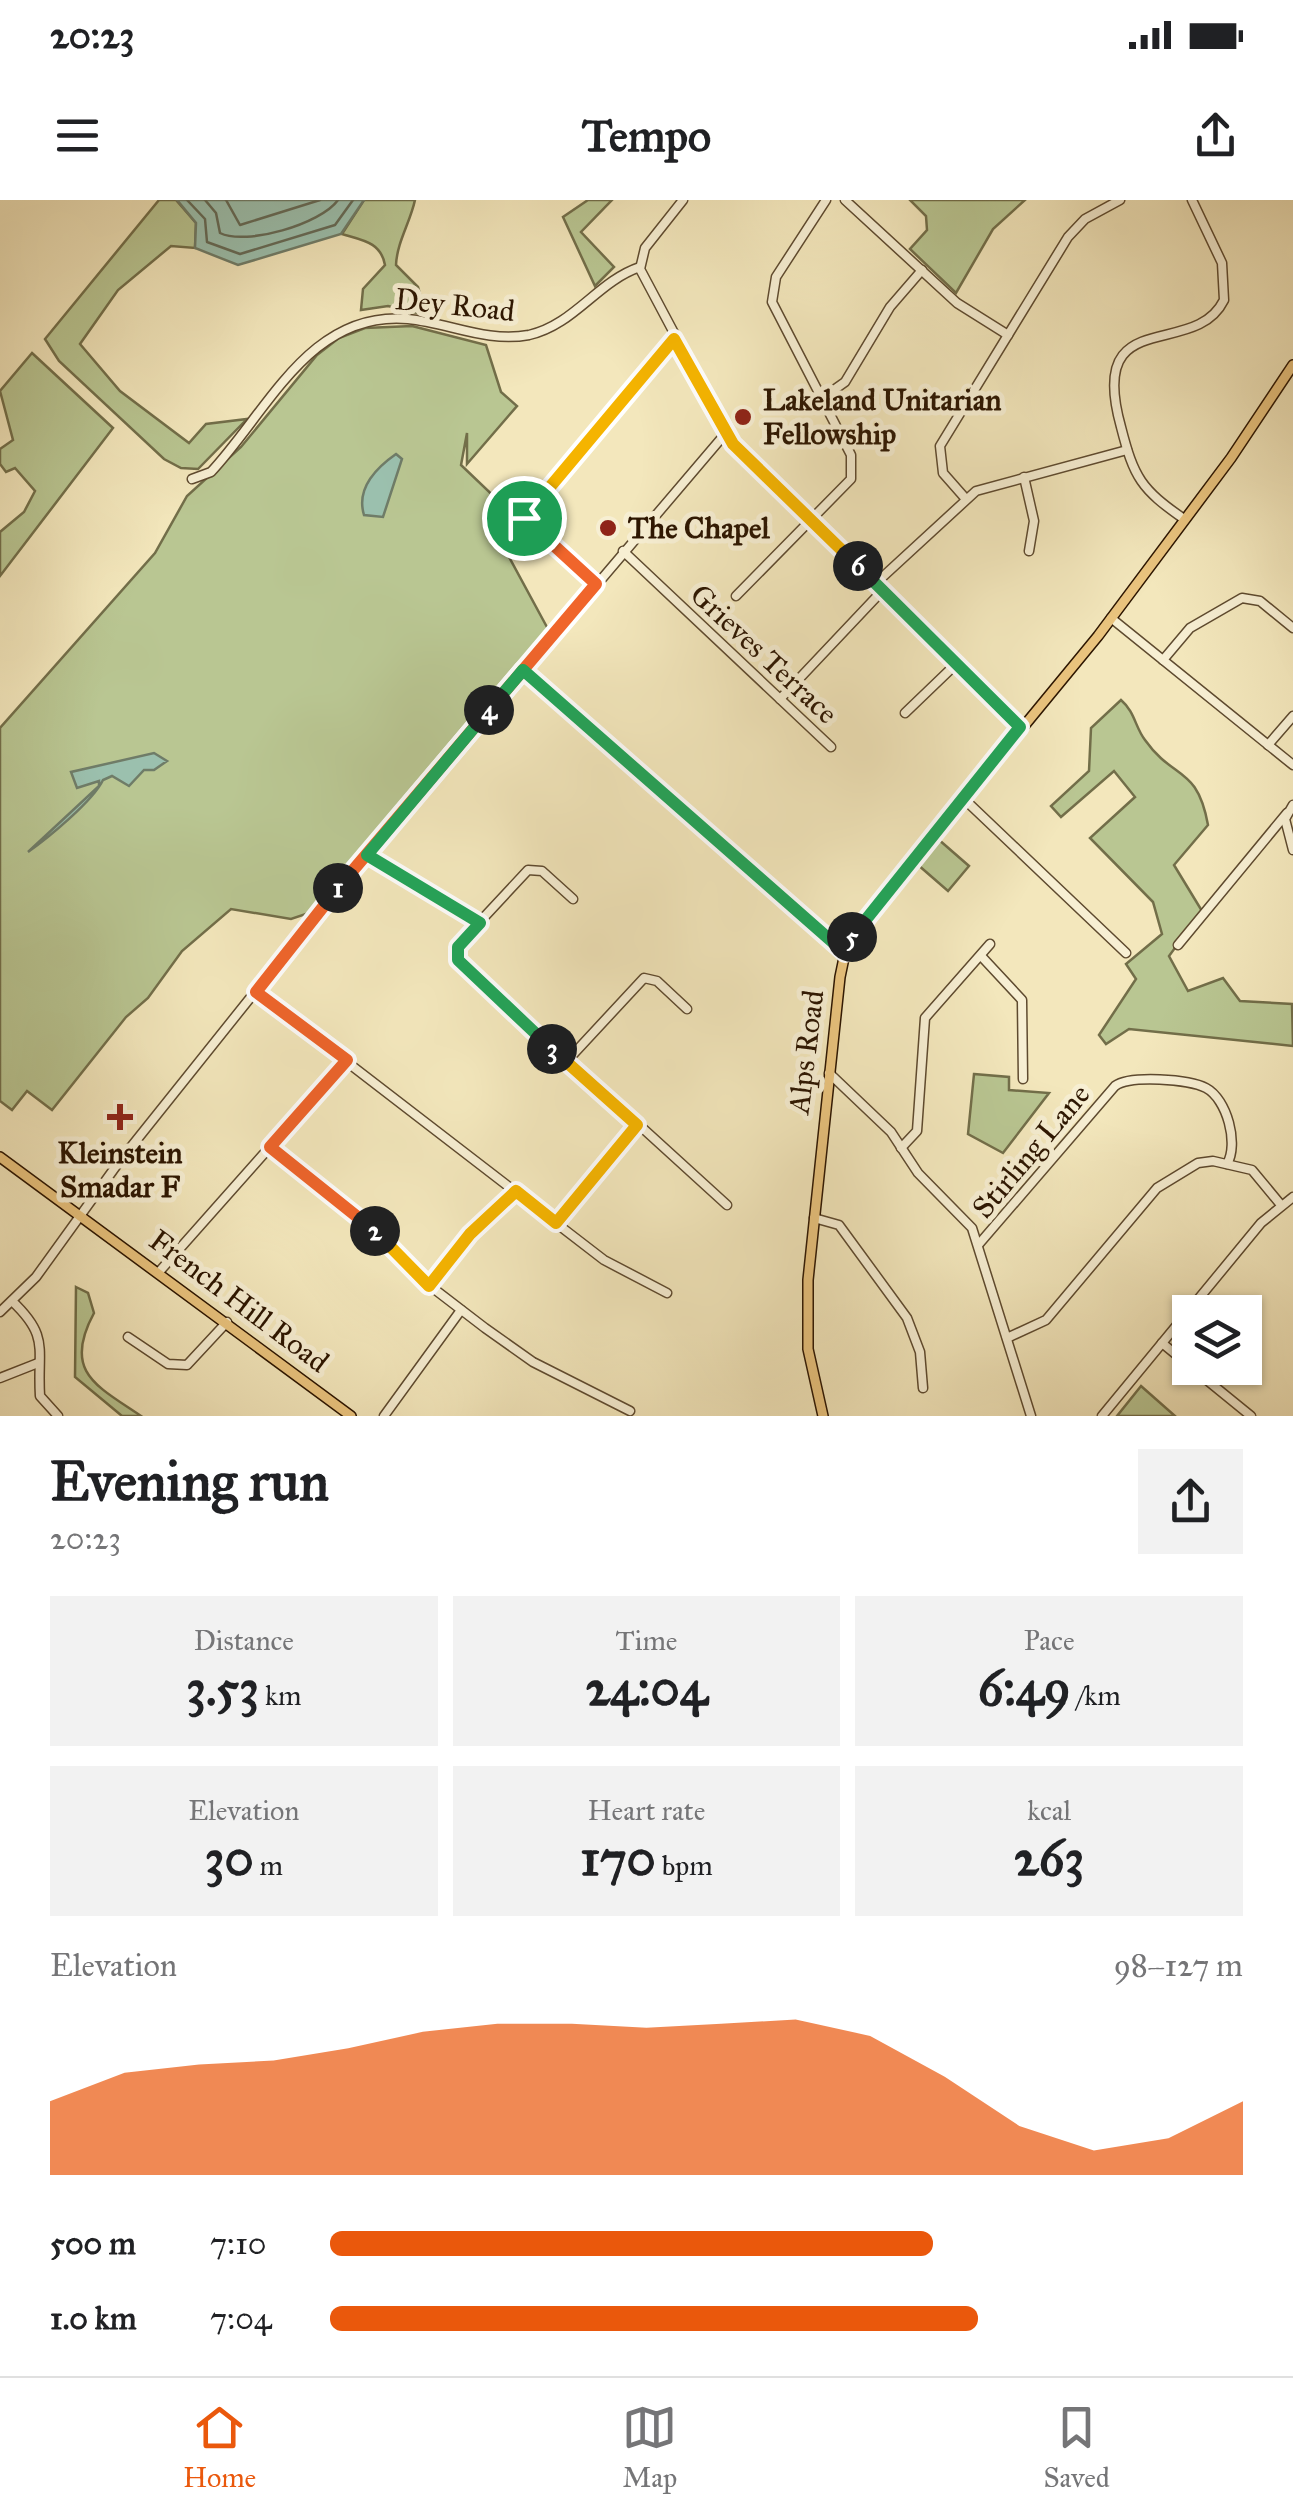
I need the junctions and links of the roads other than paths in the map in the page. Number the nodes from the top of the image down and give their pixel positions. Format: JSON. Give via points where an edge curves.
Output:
{"nodes":[{"id":1,"x":682,"y":200,"type":"edge"},
{"id":2,"x":826,"y":200,"type":"edge"},
{"id":3,"x":845,"y":200,"type":"edge"},
{"id":4,"x":1120,"y":200,"type":"edge"},
{"id":5,"x":1192,"y":200,"type":"edge"},
{"id":6,"x":640,"y":267,"type":"junction"},
{"id":7,"x":922,"y":270,"type":"junction"},
{"id":8,"x":1008,"y":334,"type":"junction"},
{"id":9,"x":674,"y":339,"type":"junction"},
{"id":10,"x":1293,"y":365,"type":"edge"},
{"id":11,"x":821,"y":399,"type":"junction"},
{"id":12,"x":726,"y":434,"type":"junction"},
{"id":13,"x":1127,"y":450,"type":"junction"},
{"id":14,"x":1024,"y":477,"type":"junction"},
{"id":15,"x":192,"y":479,"type":"dead end"},
{"id":16,"x":965,"y":498,"type":"junction"},
{"id":17,"x":1184,"y":519,"type":"junction"},
{"id":18,"x":811,"y":520,"type":"junction"},
{"id":19,"x":1029,"y":551,"type":"dead end"},
{"id":20,"x":624,"y":552,"type":"junction"},
{"id":21,"x":596,"y":584,"type":"junction"},
{"id":22,"x":879,"y":587,"type":"junction"},
{"id":23,"x":736,"y":596,"type":"dead end"},
{"id":24,"x":1111,"y":618,"type":"junction"},
{"id":25,"x":1293,"y":628,"type":"edge"},
{"id":26,"x":1163,"y":660,"type":"junction"},
{"id":27,"x":956,"y":664,"type":"junction"},
{"id":28,"x":523,"y":670,"type":"junction"},
{"id":29,"x":780,"y":699,"type":"junction"},
{"id":30,"x":905,"y":713,"type":"dead end"},
{"id":31,"x":1293,"y":716,"type":"edge"},
{"id":32,"x":1020,"y":727,"type":"junction"},
{"id":33,"x":1268,"y":744,"type":"junction"},
{"id":34,"x":831,"y":747,"type":"dead end"},
{"id":35,"x":1293,"y":765,"type":"edge"},
{"id":36,"x":962,"y":797,"type":"junction"},
{"id":37,"x":1290,"y":809,"type":"edge"},
{"id":38,"x":1293,"y":850,"type":"edge"},
{"id":39,"x":367,"y":855,"type":"junction"},
{"id":40,"x":573,"y":899,"type":"dead end"},
{"id":41,"x":480,"y":923,"type":"junction"},
{"id":42,"x":990,"y":944,"type":"dead end"},
{"id":43,"x":1178,"y":944,"type":"dead end"},
{"id":44,"x":845,"y":953,"type":"junction"},
{"id":45,"x":1126,"y":954,"type":"dead end"},
{"id":46,"x":982,"y":957,"type":"junction"},
{"id":47,"x":256,"y":992,"type":"junction"},
{"id":48,"x":686,"y":1009,"type":"dead end"},
{"id":49,"x":347,"y":1060,"type":"junction"},
{"id":50,"x":566,"y":1062,"type":"junction"},
{"id":51,"x":829,"y":1073,"type":"junction"},
{"id":52,"x":1023,"y":1079,"type":"dead end"},
{"id":53,"x":637,"y":1125,"type":"junction"},
{"id":54,"x":270,"y":1147,"type":"junction"},
{"id":55,"x":901,"y":1148,"type":"junction"},
{"id":56,"x":0,"y":1157,"type":"edge"},
{"id":57,"x":1227,"y":1164,"type":"junction"},
{"id":58,"x":516,"y":1191,"type":"junction"},
{"id":59,"x":1293,"y":1197,"type":"edge"},
{"id":60,"x":727,"y":1205,"type":"dead end"},
{"id":61,"x":1281,"y":1205,"type":"junction"},
{"id":62,"x":79,"y":1214,"type":"junction"},
{"id":63,"x":814,"y":1218,"type":"junction"},
{"id":64,"x":556,"y":1223,"type":"junction"},
{"id":65,"x":979,"y":1244,"type":"junction"},
{"id":66,"x":158,"y":1272,"type":"junction"},
{"id":67,"x":429,"y":1286,"type":"junction"},
{"id":68,"x":667,"y":1293,"type":"dead end"},
{"id":69,"x":12,"y":1301,"type":"junction"},
{"id":70,"x":461,"y":1310,"type":"junction"},
{"id":71,"x":0,"y":1312,"type":"edge"},
{"id":72,"x":228,"y":1322,"type":"junction"},
{"id":73,"x":128,"y":1337,"type":"dead end"},
{"id":74,"x":1007,"y":1338,"type":"junction"},
{"id":75,"x":1162,"y":1343,"type":"junction"},
{"id":76,"x":1172,"y":1351,"type":"edge"},
{"id":77,"x":38,"y":1363,"type":"junction"},
{"id":78,"x":0,"y":1378,"type":"edge"},
{"id":79,"x":1213,"y":1385,"type":"edge"},
{"id":80,"x":923,"y":1388,"type":"dead end"},
{"id":81,"x":630,"y":1411,"type":"dead end"},
{"id":82,"x":58,"y":1416,"type":"edge"},
{"id":83,"x":351,"y":1416,"type":"edge"},
{"id":84,"x":384,"y":1416,"type":"edge"},
{"id":85,"x":824,"y":1416,"type":"edge"},
{"id":86,"x":1030,"y":1416,"type":"edge"},
{"id":87,"x":1102,"y":1416,"type":"edge"},
{"id":88,"x":1251,"y":1416,"type":"edge"}],
"edges":[{"from":1,"to":6,"type":"street","via":[[644,248]]},
{"from":2,"to":11,"type":"street","via":[[776,276],[772,293],[778,320]]},
{"from":3,"to":7,"type":"street"},
{"from":4,"to":8,"type":"street","via":[[1076,227]]},
{"from":5,"to":13,"type":"street","via":[[1222,263],[1224,300],[1208,319],[1146,339],[1123,356],[1112,392]]},
{"from":6,"to":9,"type":"street"},
{"from":6,"to":15,"type":"street","name":"Dey Road","via":[[566,319],[529,335],[485,336],[394,318],[340,331],[309,353],[212,472]]},
{"from":7,"to":8,"type":"street","via":[[957,303]]},
{"from":7,"to":11,"type":"street","via":[[844,382]]},
{"from":8,"to":16,"type":"street","via":[[938,452],[943,473]]},
{"from":9,"to":12,"type":"street"},
{"from":9,"to":21,"type":"street","via":[[524,515]]},
{"from":10,"to":17,"type":"main road","name":"Alps Road"},
{"from":11,"to":18,"type":"street","via":[[851,455],[852,472],[848,485]]},
{"from":12,"to":18,"type":"street"},
{"from":12,"to":20,"type":"street"},
{"from":13,"to":14,"type":"street"},
{"from":13,"to":17,"type":"street","via":[[1138,482]]},
{"from":14,"to":16,"type":"street"},
{"from":14,"to":19,"type":"street","via":[[1034,513]]},
{"from":16,"to":22,"type":"street"},
{"from":17,"to":24,"type":"main road","name":"Alps Road"},
{"from":18,"to":22,"type":"street"},
{"from":18,"to":23,"type":"street"},
{"from":20,"to":21,"type":"street"},
{"from":20,"to":29,"type":"street","name":"Grieves Terrace"},
{"from":21,"to":28,"type":"street"},
{"from":22,"to":27,"type":"street"},
{"from":22,"to":29,"type":"street"},
{"from":24,"to":26,"type":"street"},
{"from":24,"to":32,"type":"main road","name":"Alps Road"},
{"from":25,"to":26,"type":"street","via":[[1260,602],[1242,598],[1190,628]]},
{"from":26,"to":33,"type":"street"},
{"from":27,"to":30,"type":"street"},
{"from":27,"to":32,"type":"street"},
{"from":28,"to":39,"type":"street"},
{"from":28,"to":44,"type":"street"},
{"from":29,"to":34,"type":"street","name":"Grieves Terrace"},
{"from":31,"to":33,"type":"street"},
{"from":32,"to":36,"type":"main road","name":"Alps Road"},
{"from":33,"to":35,"type":"street"},
{"from":36,"to":44,"type":"main road","name":"Alps Road"},
{"from":36,"to":45,"type":"street"},
{"from":37,"to":38,"type":"street","via":[[1285,824]]},
{"from":37,"to":43,"type":"street"},
{"from":39,"to":41,"type":"street"},
{"from":39,"to":47,"type":"street"},
{"from":40,"to":41,"type":"street","via":[[532,869]]},
{"from":41,"to":50,"type":"street","via":[[458,947],[462,966]]},
{"from":42,"to":46,"type":"street"},
{"from":44,"to":51,"type":"main road","name":"Alps Road"},
{"from":46,"to":52,"type":"street","via":[[1022,1000]]},
{"from":46,"to":55,"type":"street","via":[[924,1021],[917,1131]]},
{"from":47,"to":49,"type":"street"},
{"from":47,"to":62,"type":"street"},
{"from":48,"to":50,"type":"street","via":[[657,981],[644,978]]},
{"from":49,"to":54,"type":"street"},
{"from":49,"to":58,"type":"street"},
{"from":50,"to":53,"type":"street"},
{"from":51,"to":55,"type":"street"},
{"from":51,"to":63,"type":"main road","name":"Alps Road"},
{"from":53,"to":60,"type":"street"},
{"from":53,"to":64,"type":"street"},
{"from":54,"to":66,"type":"street"},
{"from":54,"to":67,"type":"street","via":[[372,1227]]},
{"from":55,"to":65,"type":"street","via":[[968,1221]]},
{"from":56,"to":62,"type":"main road","name":"French Hill Road"},
{"from":57,"to":61,"type":"street","via":[[1256,1172]]},
{"from":57,"to":65,"type":"street","name":"Stirling Lane","via":[[1233,1141],[1210,1090],[1126,1079]]},
{"from":57,"to":74,"type":"street","via":[[1198,1162],[1164,1182],[1052,1316]]},
{"from":58,"to":64,"type":"street"},
{"from":58,"to":67,"type":"street"},
{"from":59,"to":61,"type":"street"},
{"from":61,"to":75,"type":"street"},
{"from":62,"to":66,"type":"main road","name":"French Hill Road"},
{"from":62,"to":69,"type":"street"},
{"from":63,"to":80,"type":"street","via":[[840,1225],[907,1318],[920,1352]]},
{"from":63,"to":85,"type":"main road","name":"Alps Road","via":[[808,1349]]},
{"from":64,"to":68,"type":"street","via":[[614,1267]]},
{"from":65,"to":74,"type":"street"},
{"from":66,"to":72,"type":"main road","name":"French Hill Road"},
{"from":67,"to":70,"type":"street"},
{"from":69,"to":71,"type":"street"},
{"from":69,"to":77,"type":"street","via":[[35,1323]]},
{"from":70,"to":81,"type":"street","via":[[533,1362]]},
{"from":70,"to":84,"type":"street"},
{"from":72,"to":73,"type":"street","via":[[187,1366],[168,1364]]},
{"from":72,"to":83,"type":"main road","name":"French Hill Road"},
{"from":74,"to":86,"type":"street"},
{"from":75,"to":76,"type":"street"},
{"from":75,"to":87,"type":"street"},
{"from":77,"to":78,"type":"street"},
{"from":77,"to":82,"type":"street","via":[[40,1396]]},
{"from":79,"to":88,"type":"street"}]}
